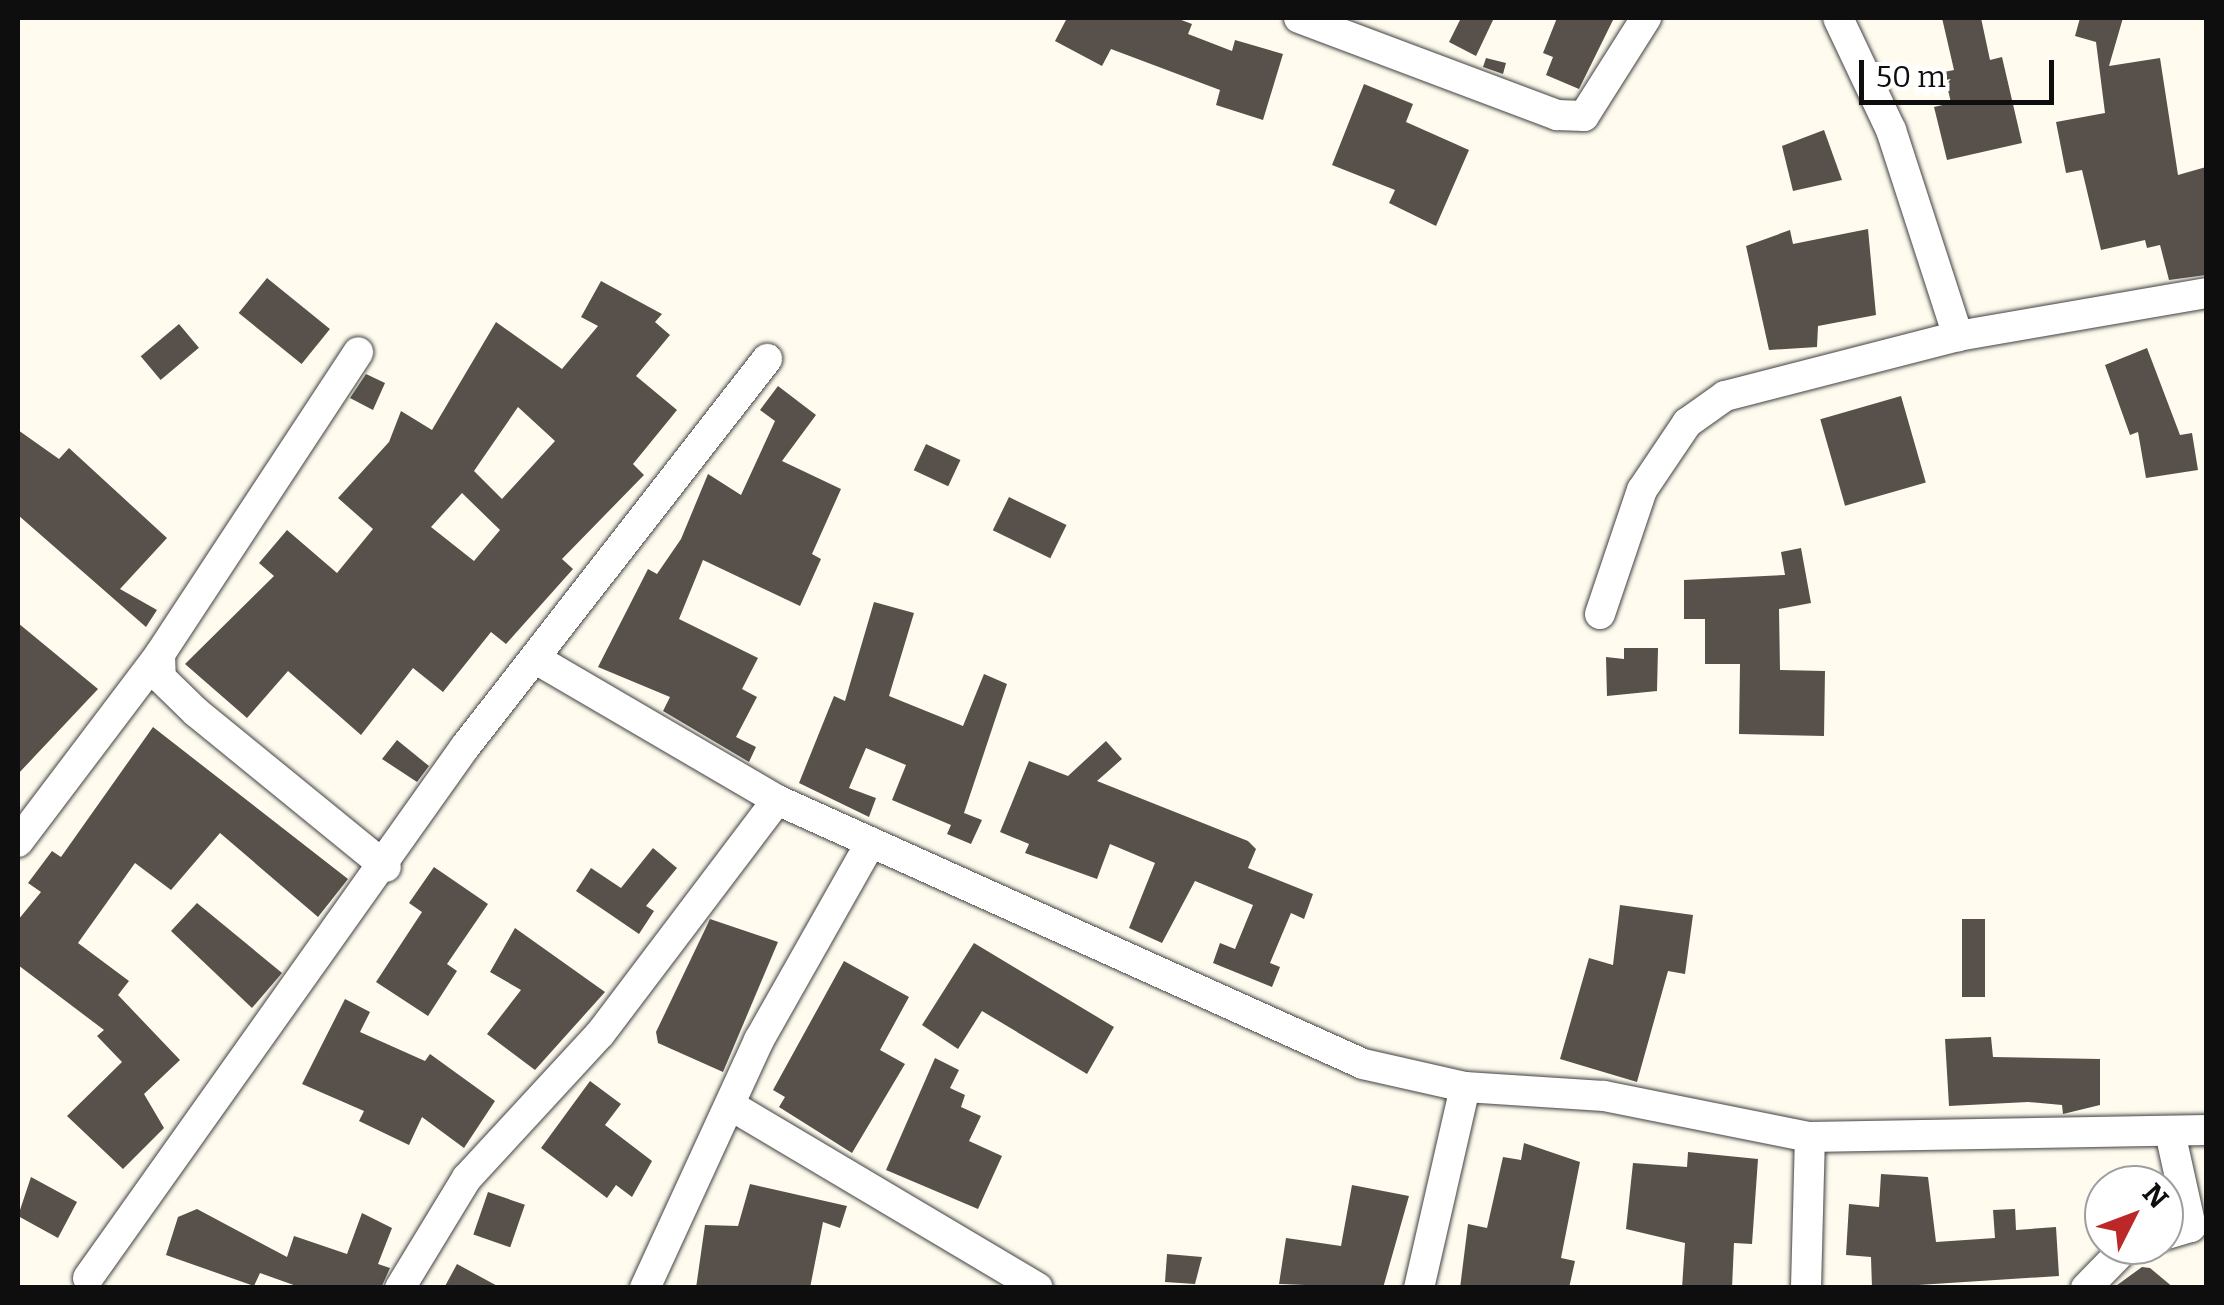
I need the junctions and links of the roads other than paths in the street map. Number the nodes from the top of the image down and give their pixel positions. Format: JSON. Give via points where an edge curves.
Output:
{"nodes":[{"id":1,"x":1298,"y":18,"type":"edge"},
{"id":2,"x":1646,"y":18,"type":"edge"},
{"id":3,"x":1838,"y":18,"type":"edge"},
{"id":4,"x":2206,"y":293,"type":"edge"},
{"id":5,"x":1958,"y":336,"type":"junction"},
{"id":6,"x":358,"y":352,"type":"dead end"},
{"id":7,"x":767,"y":359,"type":"dead end"},
{"id":8,"x":1600,"y":614,"type":"dead end"},
{"id":9,"x":160,"y":654,"type":"junction"},
{"id":10,"x":536,"y":660,"type":"junction"},
{"id":11,"x":776,"y":800,"type":"junction"},
{"id":12,"x":18,"y":842,"type":"edge"},
{"id":13,"x":871,"y":842,"type":"junction"},
{"id":14,"x":386,"y":867,"type":"junction"},
{"id":15,"x":1465,"y":1087,"type":"junction"},
{"id":16,"x":734,"y":1108,"type":"junction"},
{"id":17,"x":2206,"y":1130,"type":"edge"},
{"id":18,"x":2170,"y":1132,"type":"junction"},
{"id":19,"x":1810,"y":1137,"type":"junction"},
{"id":20,"x":2177,"y":1165,"type":"edge"},
{"id":21,"x":2184,"y":1198,"type":"edge"},
{"id":22,"x":2184,"y":1229,"type":"edge"},
{"id":23,"x":2108,"y":1265,"type":"edge"},
{"id":24,"x":88,"y":1278,"type":"dead end"},
{"id":25,"x":400,"y":1288,"type":"edge"},
{"id":26,"x":644,"y":1288,"type":"edge"},
{"id":27,"x":1038,"y":1288,"type":"edge"},
{"id":28,"x":1419,"y":1288,"type":"edge"},
{"id":29,"x":1806,"y":1288,"type":"edge"},
{"id":30,"x":2086,"y":1288,"type":"edge"}],
"edges":[{"from":1,"to":2,"type":"street","via":[[1557,115],[1584,116]]},
{"from":3,"to":5,"type":"street","via":[[1891,130]]},
{"from":4,"to":5,"type":"street"},
{"from":5,"to":8,"type":"street","via":[[1724,396],[1686,423],[1642,490]]},
{"from":6,"to":9,"type":"street"},
{"from":7,"to":10,"type":"street"},
{"from":9,"to":12,"type":"street"},
{"from":9,"to":14,"type":"street","via":[[161,678],[196,712]]},
{"from":10,"to":11,"type":"street"},
{"from":10,"to":14,"type":"street"},
{"from":11,"to":13,"type":"street"},
{"from":11,"to":25,"type":"street","via":[[600,1034],[466,1178]]},
{"from":13,"to":15,"type":"street","via":[[1251,1020],[1363,1064]]},
{"from":13,"to":16,"type":"street","via":[[758,1040]]},
{"from":14,"to":24,"type":"street"},
{"from":15,"to":19,"type":"street","via":[[1604,1096]]},
{"from":15,"to":28,"type":"street"},
{"from":16,"to":26,"type":"street"},
{"from":16,"to":27,"type":"street"},
{"from":17,"to":18,"type":"street"},
{"from":18,"to":19,"type":"street"},
{"from":18,"to":20,"type":"street"},
{"from":19,"to":29,"type":"street"},
{"from":21,"to":22,"type":"street","via":[[2190,1227]]},
{"from":23,"to":30,"type":"street"}]}
